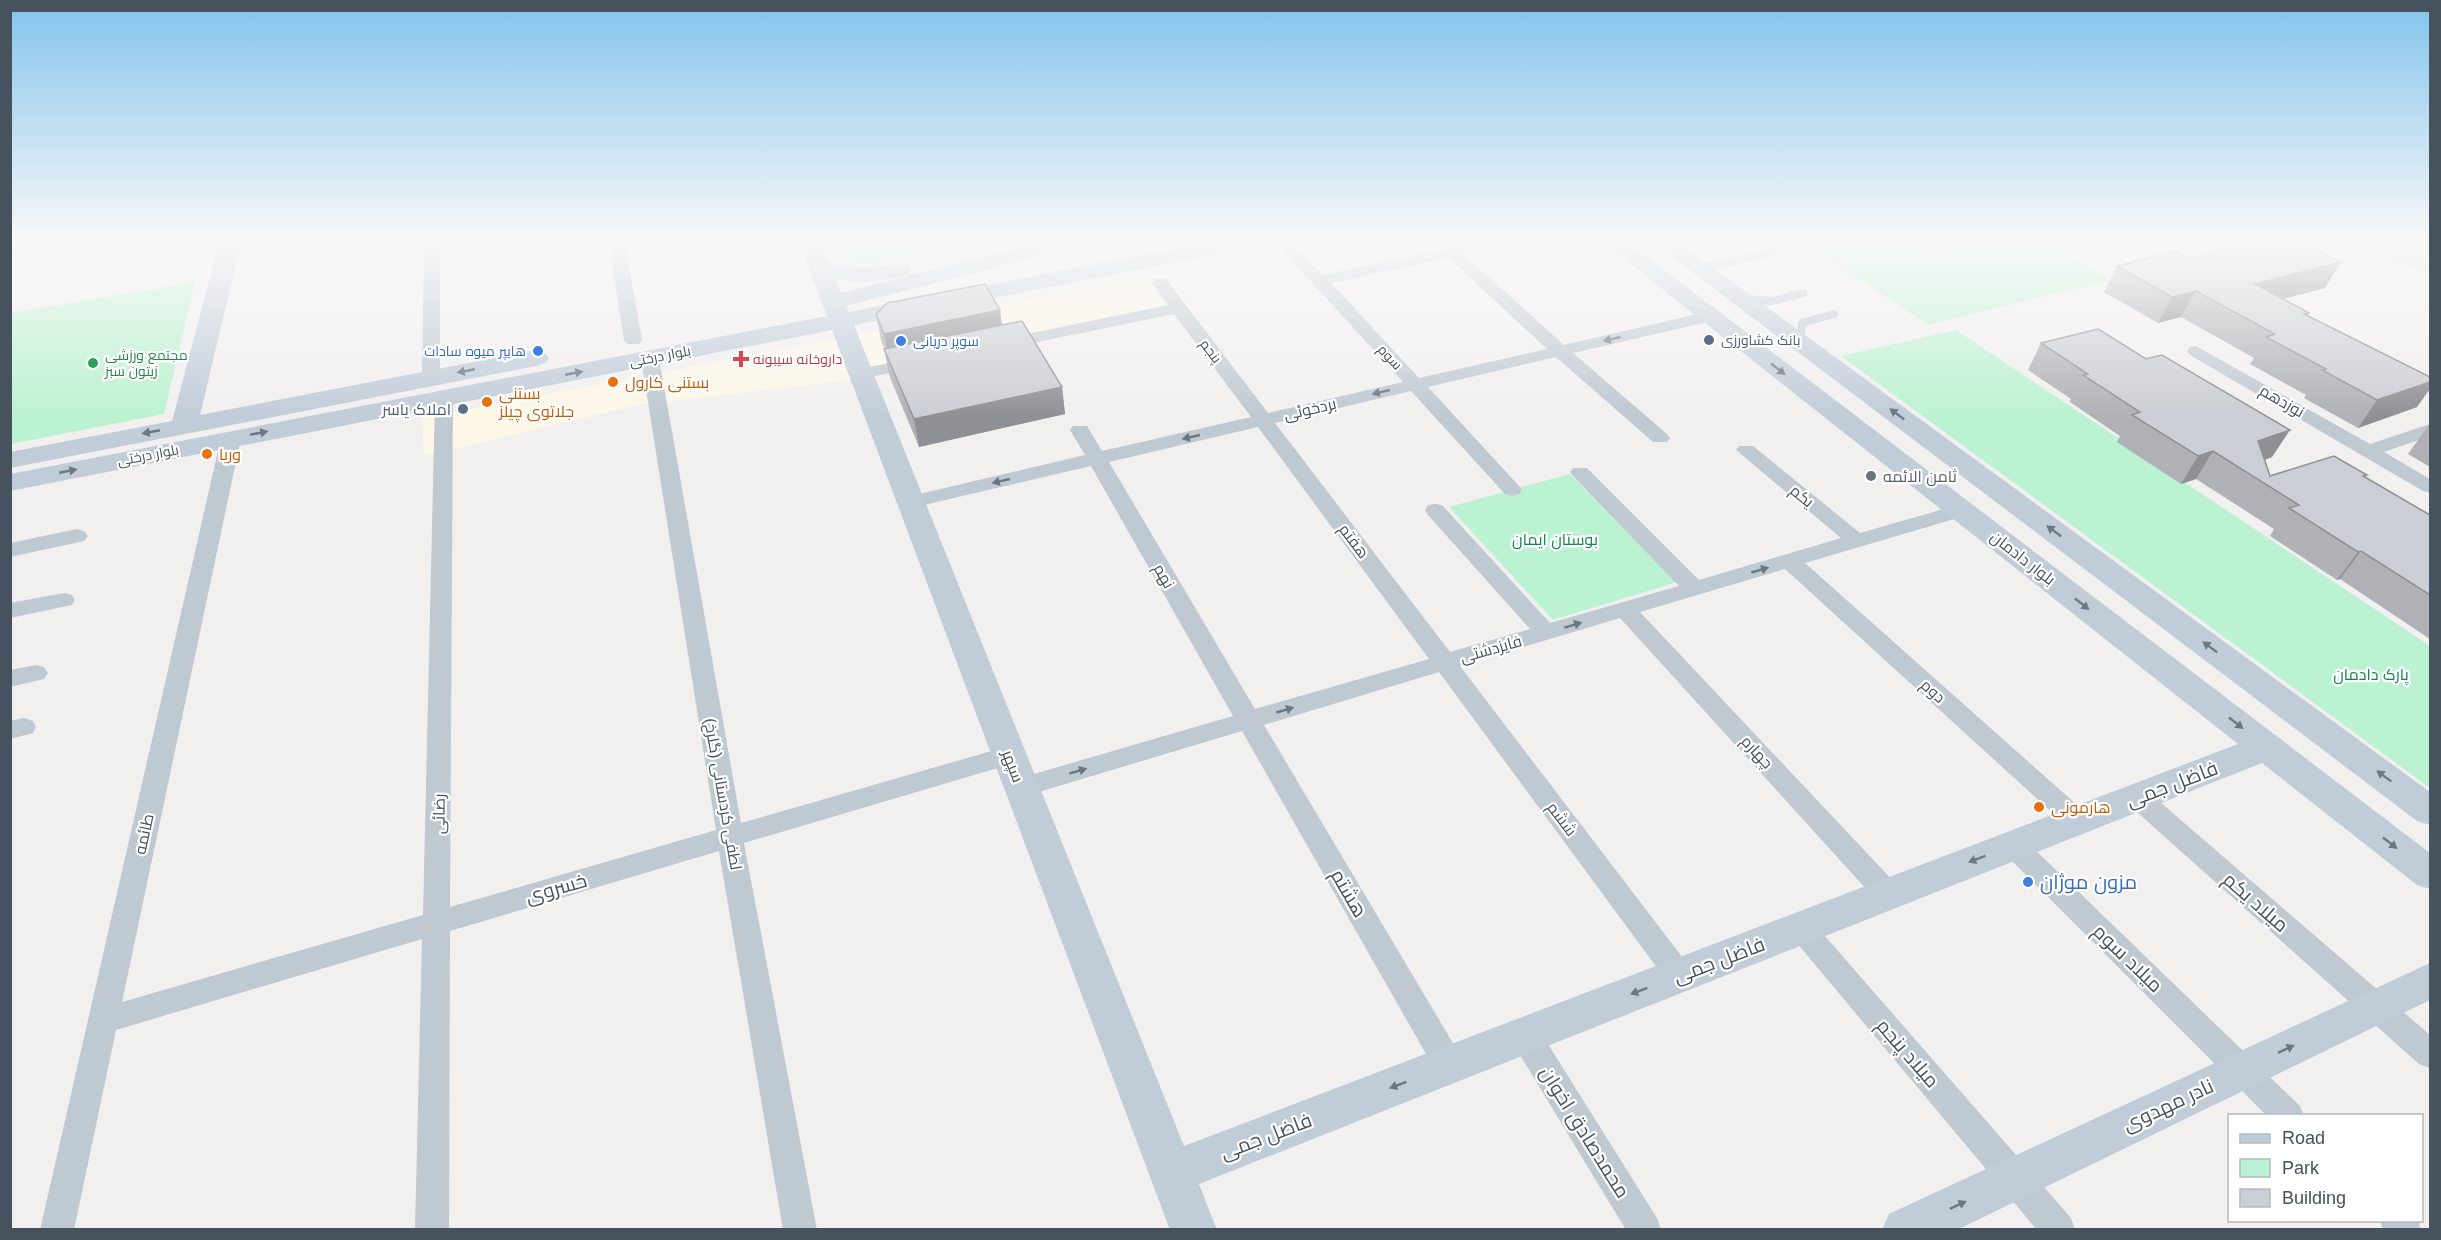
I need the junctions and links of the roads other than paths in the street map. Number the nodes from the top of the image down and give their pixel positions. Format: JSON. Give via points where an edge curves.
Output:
{"nodes":[{"id":1,"x":215,"y":301,"type":"edge"},
{"id":2,"x":434,"y":301,"type":"edge"},
{"id":3,"x":631,"y":301,"type":"edge"},
{"id":4,"x":833,"y":301,"type":"edge"},
{"id":5,"x":868,"y":301,"type":"edge"},
{"id":6,"x":928,"y":301,"type":"edge"},
{"id":7,"x":1174,"y":301,"type":"edge"},
{"id":8,"x":1338,"y":301,"type":"edge"},
{"id":9,"x":1506,"y":301,"type":"edge"},
{"id":10,"x":1690,"y":301,"type":"edge"},
{"id":11,"x":1744,"y":301,"type":"edge"},
{"id":12,"x":1179,"y":308,"type":"junction"},
{"id":13,"x":837,"y":312,"type":"junction"},
{"id":14,"x":1834,"y":314,"type":"dead end"},
{"id":15,"x":1710,"y":316,"type":"junction"},
{"id":16,"x":1800,"y":342,"type":"junction"},
{"id":17,"x":986,"y":348,"type":"edge"},
{"id":18,"x":642,"y":349,"type":"junction"},
{"id":19,"x":1560,"y":351,"type":"junction"},
{"id":20,"x":2196,"y":351,"type":"dead end"},
{"id":21,"x":940,"y":357,"type":"edge"},
{"id":22,"x":861,"y":374,"type":"junction"},
{"id":23,"x":1415,"y":384,"type":"junction"},
{"id":24,"x":437,"y":388,"type":"junction"},
{"id":25,"x":1263,"y":420,"type":"junction"},
{"id":26,"x":184,"y":425,"type":"junction"},
{"id":27,"x":1080,"y":430,"type":"dead end"},
{"id":28,"x":2430,"y":430,"type":"edge"},
{"id":29,"x":231,"y":438,"type":"junction"},
{"id":30,"x":1660,"y":438,"type":"dead end"},
{"id":31,"x":1746,"y":450,"type":"dead end"},
{"id":32,"x":2368,"y":451,"type":"junction"},
{"id":33,"x":1096,"y":459,"type":"junction"},
{"id":34,"x":10,"y":460,"type":"edge"},
{"id":35,"x":1580,"y":472,"type":"dead end"},
{"id":36,"x":10,"y":483,"type":"edge"},
{"id":37,"x":2430,"y":487,"type":"edge"},
{"id":38,"x":1512,"y":490,"type":"dead end"},
{"id":39,"x":911,"y":502,"type":"junction"},
{"id":40,"x":1436,"y":510,"type":"dead end"},
{"id":41,"x":1961,"y":510,"type":"junction"},
{"id":42,"x":77,"y":536,"type":"dead end"},
{"id":43,"x":1857,"y":541,"type":"junction"},
{"id":44,"x":10,"y":550,"type":"edge"},
{"id":45,"x":1790,"y":561,"type":"junction"},
{"id":46,"x":1695,"y":589,"type":"junction"},
{"id":47,"x":64,"y":600,"type":"dead end"},
{"id":48,"x":1624,"y":610,"type":"junction"},
{"id":49,"x":10,"y":611,"type":"edge"},
{"id":50,"x":1546,"y":633,"type":"junction"},
{"id":51,"x":1445,"y":663,"type":"junction"},
{"id":52,"x":36,"y":673,"type":"dead end"},
{"id":53,"x":10,"y":679,"type":"edge"},
{"id":54,"x":1249,"y":721,"type":"junction"},
{"id":55,"x":2266,"y":747,"type":"junction"},
{"id":56,"x":1009,"y":755,"type":"junction"},
{"id":57,"x":1022,"y":788,"type":"junction"},
{"id":58,"x":2137,"y":798,"type":"junction"},
{"id":59,"x":2430,"y":811,"type":"edge"},
{"id":60,"x":2077,"y":820,"type":"junction"},
{"id":61,"x":730,"y":837,"type":"junction"},
{"id":62,"x":2013,"y":845,"type":"junction"},
{"id":63,"x":2430,"y":874,"type":"edge"},
{"id":64,"x":1888,"y":894,"type":"junction"},
{"id":65,"x":437,"y":923,"type":"junction"},
{"id":66,"x":1801,"y":928,"type":"junction"},
{"id":67,"x":1679,"y":975,"type":"junction"},
{"id":68,"x":2430,"y":981,"type":"edge"},
{"id":69,"x":2376,"y":1007,"type":"junction"},
{"id":70,"x":102,"y":1021,"type":"junction"},
{"id":71,"x":1525,"y":1035,"type":"junction"},
{"id":72,"x":2430,"y":1054,"type":"edge"},
{"id":73,"x":1449,"y":1065,"type":"junction"},
{"id":74,"x":2242,"y":1070,"type":"junction"},
{"id":75,"x":2287,"y":1114,"type":"edge"},
{"id":76,"x":1172,"y":1173,"type":"junction"},
{"id":77,"x":2015,"y":1178,"type":"junction"},
{"id":78,"x":57,"y":1230,"type":"edge"},
{"id":79,"x":432,"y":1230,"type":"edge"},
{"id":80,"x":800,"y":1230,"type":"edge"},
{"id":81,"x":1194,"y":1230,"type":"edge"},
{"id":82,"x":1645,"y":1230,"type":"edge"},
{"id":83,"x":1905,"y":1230,"type":"edge"},
{"id":84,"x":2059,"y":1230,"type":"edge"}],
"edges":[{"from":1,"to":26,"type":"main road"},
{"from":2,"to":24,"type":"street","name":"رضائی"},
{"from":3,"to":18,"type":"street","name":"لطفی کردستانی (گلرخ)"},
{"from":4,"to":13,"type":"main road","name":"سپهر"},
{"from":5,"to":13,"type":"main road","name":"بلوار درختی"},
{"from":6,"to":13,"type":"main road","name":"بلوار درختی"},
{"from":7,"to":12,"type":"street","name":"پنجم"},
{"from":8,"to":23,"type":"street","name":"سوم"},
{"from":9,"to":19,"type":"street"},
{"from":10,"to":15,"type":"main road","name":"بلوار دادمان"},
{"from":11,"to":16,"type":"main road"},
{"from":12,"to":17,"type":"street"},
{"from":12,"to":25,"type":"street","name":"پنجم"},
{"from":13,"to":18,"type":"main road","name":"بلوار درختی"},
{"from":13,"to":22,"type":"main road","name":"سپهر"},
{"from":14,"to":16,"type":"lane","via":[[1802,323]]},
{"from":15,"to":19,"type":"street","name":"بردخوئی","one_way":true},
{"from":15,"to":41,"type":"main road","name":"بلوار دادمان","one_way":true},
{"from":59,"to":16,"type":"main road","one_way":true},
{"from":18,"to":24,"type":"main road","name":"بلوار درختی"},
{"from":18,"to":61,"type":"street","name":"لطفی کردستانی (گلرخ)"},
{"from":19,"to":23,"type":"street","name":"بردخوئی"},
{"from":19,"to":30,"type":"street"},
{"from":20,"to":32,"type":"street","name":"نوزدهم"},
{"from":21,"to":22,"type":"street"},
{"from":22,"to":39,"type":"main road","name":"سپهر"},
{"from":23,"to":25,"type":"street","name":"بردخوئی","one_way":true},
{"from":23,"to":38,"type":"street"},
{"from":24,"to":26,"type":"main road","name":"بلوار درختی"},
{"from":29,"to":24,"type":"main road","name":"بلوار درختی","one_way":true},
{"from":24,"to":65,"type":"street","name":"رضائی"},
{"from":25,"to":33,"type":"street","name":"بردخوئی","one_way":true},
{"from":25,"to":51,"type":"street","name":"هفتم"},
{"from":26,"to":34,"type":"main road","name":"بلوار درختی","one_way":true},
{"from":27,"to":33,"type":"street","name":"نهم"},
{"from":28,"to":32,"type":"street"},
{"from":36,"to":29,"type":"main road","name":"بلوار درختی","one_way":true},
{"from":29,"to":70,"type":"street","name":"طائمه"},
{"from":31,"to":43,"type":"street","name":"یکم"},
{"from":32,"to":37,"type":"street","name":"نوزدهم"},
{"from":33,"to":39,"type":"street","name":"بردخوئی","one_way":true},
{"from":33,"to":54,"type":"street","name":"نهم"},
{"from":35,"to":46,"type":"street"},
{"from":39,"to":56,"type":"main road","name":"سپهر"},
{"from":40,"to":50,"type":"street"},
{"from":41,"to":43,"type":"street","name":"فایزدشتی"},
{"from":41,"to":55,"type":"main road","name":"بلوار دادمان","one_way":true},
{"from":42,"to":44,"type":"street"},
{"from":43,"to":45,"type":"street","name":"فایزدشتی"},
{"from":46,"to":45,"type":"street","name":"فایزدشتی","one_way":true},
{"from":45,"to":60,"type":"street","name":"دوم"},
{"from":46,"to":48,"type":"street","name":"فایزدشتی"},
{"from":47,"to":49,"type":"street"},
{"from":50,"to":48,"type":"street","name":"فایزدشتی","one_way":true},
{"from":48,"to":64,"type":"street","name":"چهارم"},
{"from":50,"to":51,"type":"street","name":"فایزدشتی"},
{"from":54,"to":51,"type":"street","name":"فایزدشتی","one_way":true},
{"from":51,"to":67,"type":"street","name":"ششم"},
{"from":52,"to":53,"type":"street"},
{"from":57,"to":54,"type":"street","name":"فایزدشتی","one_way":true},
{"from":54,"to":73,"type":"street","name":"هشتم"},
{"from":55,"to":58,"type":"main road","name":"فاضل جمی"},
{"from":55,"to":63,"type":"main road","name":"بلوار دادمان","one_way":true},
{"from":56,"to":57,"type":"main road","name":"سپهر"},
{"from":56,"to":61,"type":"street","name":"خسروی"},
{"from":57,"to":76,"type":"main road","name":"سپهر"},
{"from":58,"to":60,"type":"main road","name":"فاضل جمی"},
{"from":58,"to":69,"type":"street","name":"میلاد یکم"},
{"from":60,"to":62,"type":"main road","name":"فاضل جمی"},
{"from":61,"to":65,"type":"street","name":"خسروی"},
{"from":61,"to":80,"type":"street","name":"لطفی کردستانی (گلرخ)"},
{"from":62,"to":64,"type":"main road","name":"فاضل جمی","one_way":true},
{"from":62,"to":74,"type":"street","name":"میلاد سوم"},
{"from":64,"to":66,"type":"main road","name":"فاضل جمی"},
{"from":65,"to":70,"type":"street","name":"خسروی"},
{"from":65,"to":79,"type":"street","name":"رضائی"},
{"from":66,"to":67,"type":"main road","name":"فاضل جمی"},
{"from":66,"to":77,"type":"street","name":"میلاد پنجم"},
{"from":67,"to":71,"type":"main road","name":"فاضل جمی","one_way":true},
{"from":68,"to":69,"type":"main road","name":"نادر مهدوی"},
{"from":69,"to":72,"type":"street","name":"میلاد یکم"},
{"from":74,"to":69,"type":"main road","name":"نادر مهدوی","one_way":true},
{"from":70,"to":78,"type":"street","name":"طائمه"},
{"from":71,"to":73,"type":"main road","name":"فاضل جمی"},
{"from":71,"to":82,"type":"street","name":"محمدصادق اخوان"},
{"from":73,"to":76,"type":"main road","name":"فاضل جمی","one_way":true},
{"from":74,"to":75,"type":"street","name":"میلاد سوم"},
{"from":74,"to":77,"type":"main road","name":"نادر مهدوی"},
{"from":76,"to":81,"type":"main road","name":"سپهر"},
{"from":83,"to":77,"type":"main road","name":"نادر مهدوی","one_way":true},
{"from":77,"to":84,"type":"street"}]}
